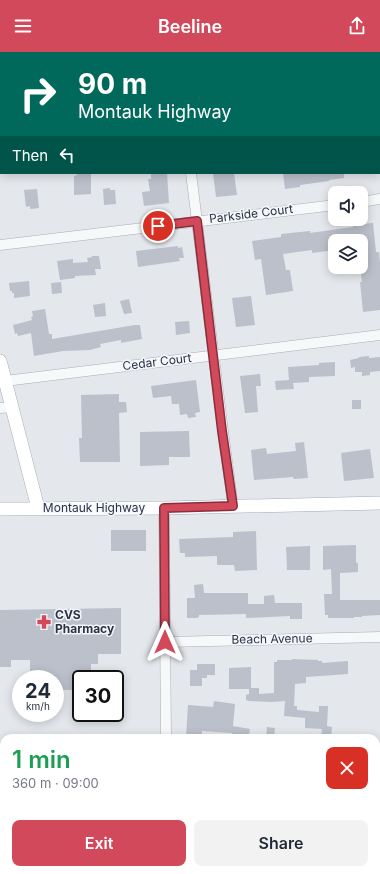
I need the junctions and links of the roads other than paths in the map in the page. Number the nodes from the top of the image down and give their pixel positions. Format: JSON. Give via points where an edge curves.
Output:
{"nodes":[{"id":1,"x":191,"y":174,"type":"edge"},
{"id":2,"x":380,"y":199,"type":"edge"},
{"id":3,"x":368,"y":201,"type":"edge"},
{"id":4,"x":328,"y":205,"type":"edge"},
{"id":5,"x":197,"y":221,"type":"junction"},
{"id":6,"x":0,"y":245,"type":"edge"},
{"id":7,"x":380,"y":335,"type":"edge"},
{"id":8,"x":214,"y":355,"type":"junction"},
{"id":9,"x":0,"y":361,"type":"edge"},
{"id":10,"x":5,"y":381,"type":"junction"},
{"id":11,"x":6,"y":408,"type":"edge"},
{"id":12,"x":380,"y":503,"type":"edge"},
{"id":13,"x":233,"y":506,"type":"junction"},
{"id":14,"x":38,"y":508,"type":"junction"},
{"id":15,"x":164,"y":508,"type":"junction"},
{"id":16,"x":0,"y":509,"type":"edge"},
{"id":17,"x":380,"y":637,"type":"edge"},
{"id":18,"x":165,"y":642,"type":"junction"},
{"id":19,"x":166,"y":734,"type":"edge"}],
"edges":[{"from":1,"to":5,"type":"street"},
{"from":2,"to":3,"type":"street"},
{"from":4,"to":5,"type":"street","name":"Parkside Court"},
{"from":5,"to":6,"type":"street","name":"Parkside Court"},
{"from":5,"to":8,"type":"street"},
{"from":7,"to":8,"type":"street","name":"Cedar Court"},
{"from":8,"to":10,"type":"street","name":"Cedar Court"},
{"from":8,"to":13,"type":"street"},
{"from":9,"to":10,"type":"main road"},
{"from":10,"to":11,"type":"main road"},
{"from":11,"to":14,"type":"main road"},
{"from":12,"to":13,"type":"main road","name":"Montauk Highway"},
{"from":13,"to":15,"type":"main road","name":"Montauk Highway"},
{"from":14,"to":15,"type":"main road","name":"Montauk Highway"},
{"from":14,"to":16,"type":"main road","name":"Montauk Highway"},
{"from":15,"to":18,"type":"street"},
{"from":17,"to":18,"type":"street","name":"Beach Avenue"},
{"from":18,"to":19,"type":"street"}]}
